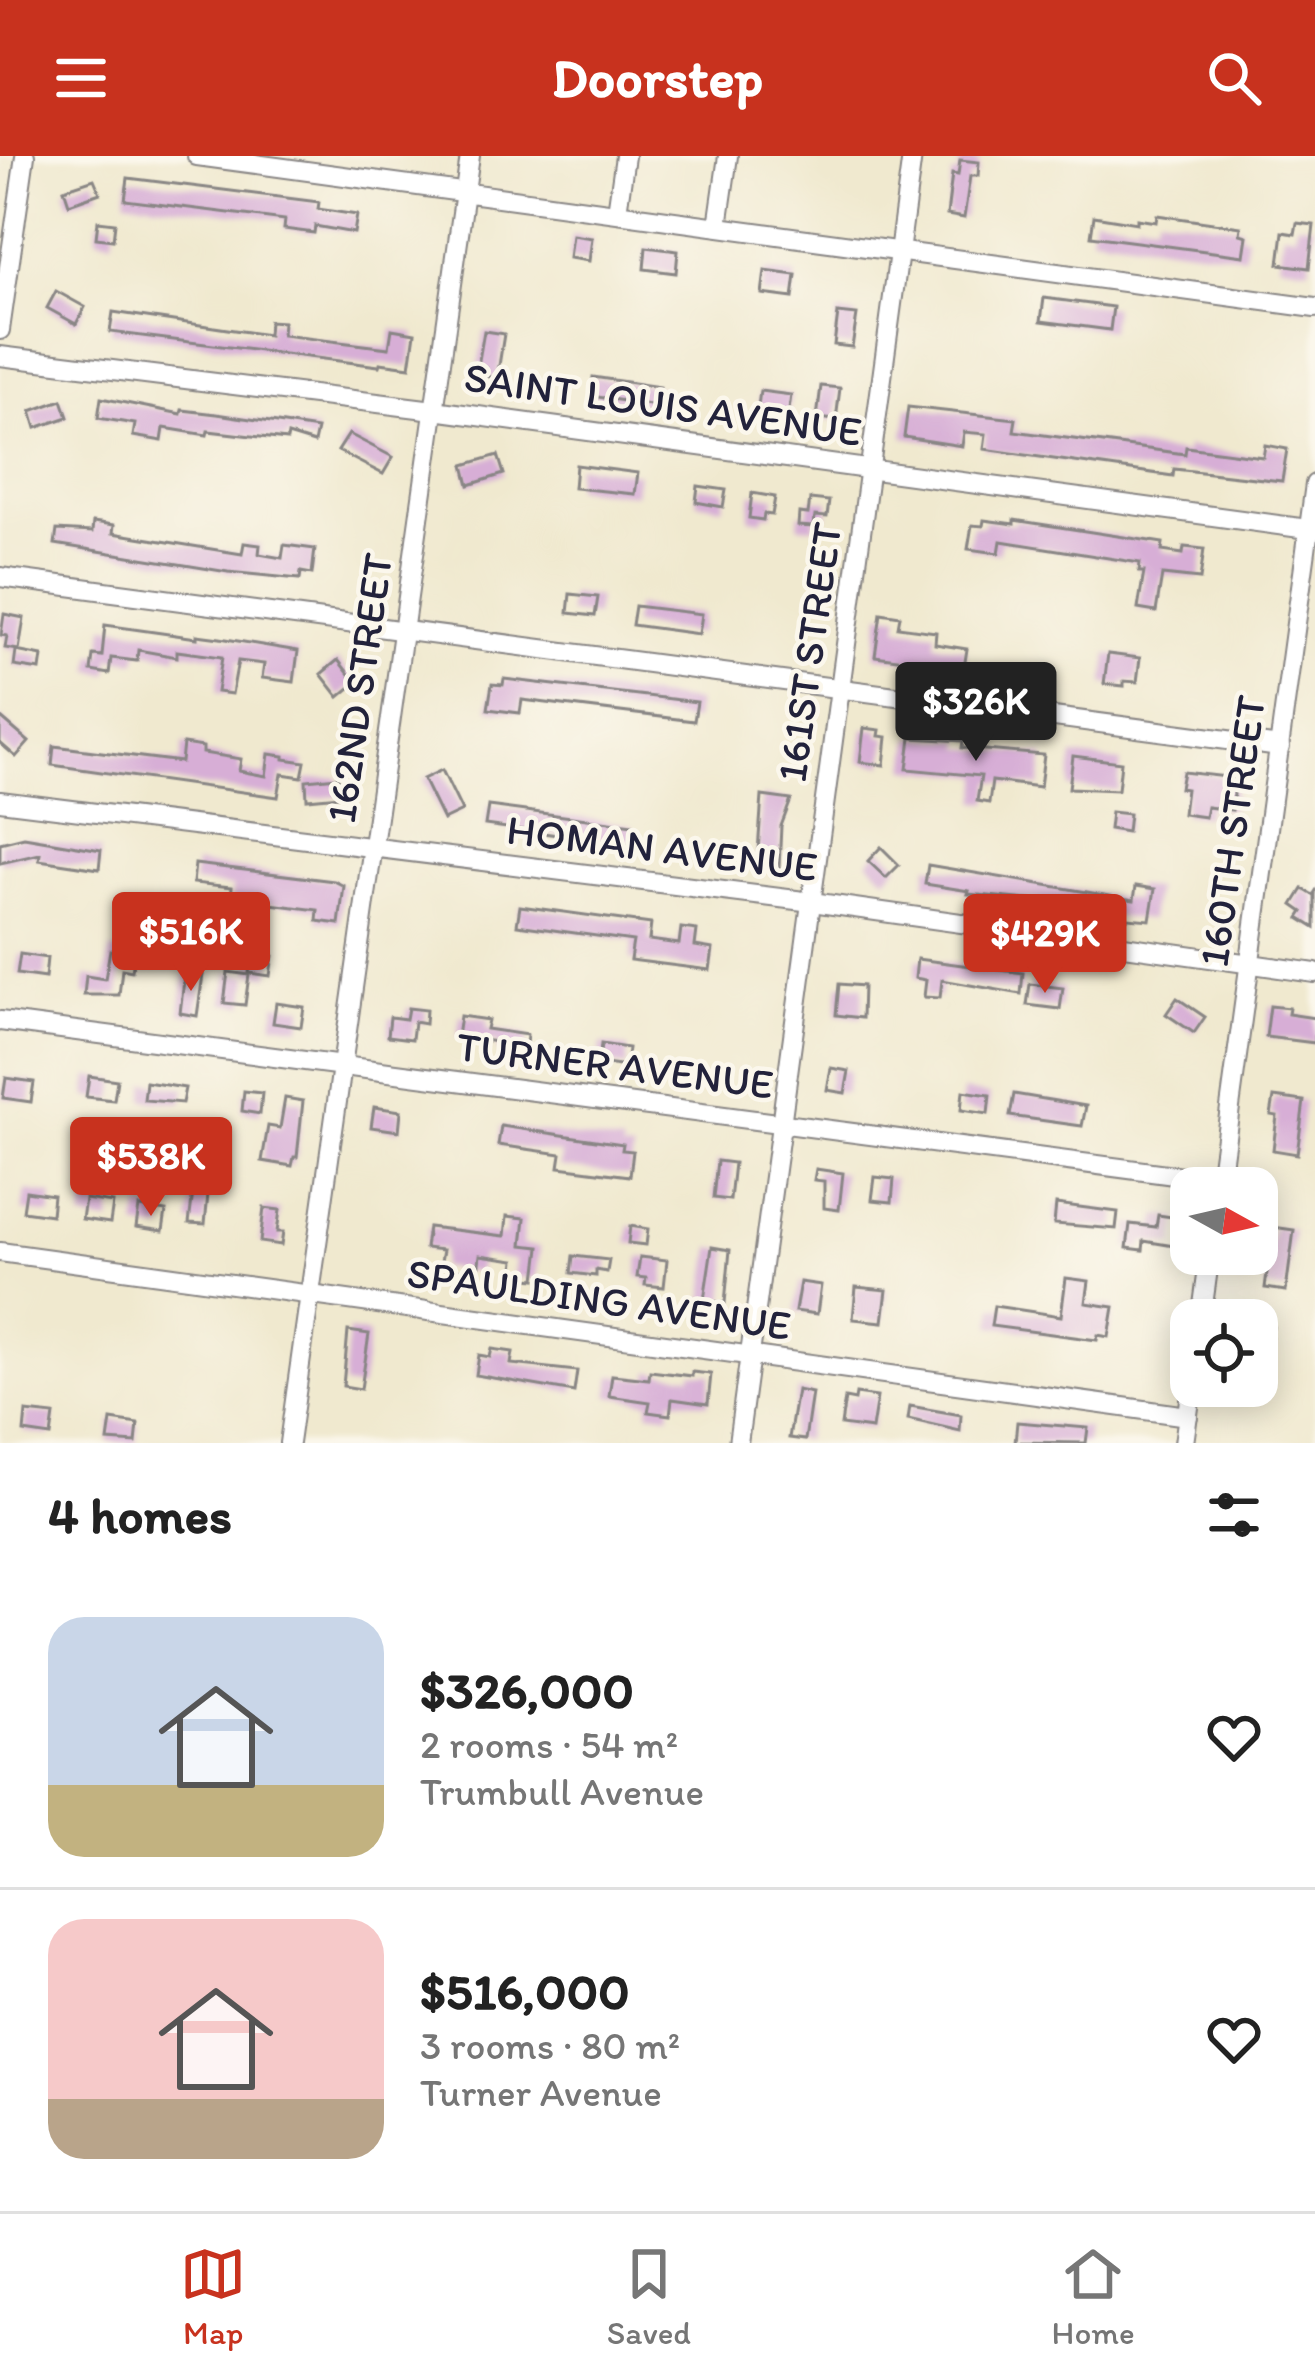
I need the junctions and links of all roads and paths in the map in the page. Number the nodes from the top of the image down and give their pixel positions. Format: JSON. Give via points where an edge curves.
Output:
{"nodes":[{"id":1,"x":25,"y":156,"type":"edge"},
{"id":2,"x":197,"y":156,"type":"edge"},
{"id":3,"x":470,"y":156,"type":"edge"},
{"id":4,"x":625,"y":156,"type":"edge"},
{"id":5,"x":728,"y":156,"type":"edge"},
{"id":6,"x":913,"y":156,"type":"edge"},
{"id":7,"x":465,"y":191,"type":"junction"},
{"id":8,"x":617,"y":212,"type":"junction"},
{"id":9,"x":718,"y":226,"type":"junction"},
{"id":10,"x":900,"y":250,"type":"junction"},
{"id":11,"x":1315,"y":308,"type":"edge"},
{"id":12,"x":0,"y":330,"type":"edge"},
{"id":13,"x":0,"y":356,"type":"edge"},
{"id":14,"x":434,"y":410,"type":"junction"},
{"id":15,"x":871,"y":467,"type":"junction"},
{"id":16,"x":1315,"y":484,"type":"edge"},
{"id":17,"x":1312,"y":529,"type":"edge"},
{"id":18,"x":0,"y":578,"type":"edge"},
{"id":19,"x":403,"y":631,"type":"junction"},
{"id":20,"x":840,"y":687,"type":"junction"},
{"id":21,"x":1280,"y":746,"type":"junction"},
{"id":22,"x":0,"y":801,"type":"edge"},
{"id":23,"x":372,"y":849,"type":"junction"},
{"id":24,"x":812,"y":902,"type":"junction"},
{"id":25,"x":1250,"y":964,"type":"junction"},
{"id":26,"x":1315,"y":973,"type":"edge"},
{"id":27,"x":0,"y":1021,"type":"edge"},
{"id":28,"x":342,"y":1066,"type":"junction"},
{"id":29,"x":782,"y":1124,"type":"junction"},
{"id":30,"x":1221,"y":1167,"type":"edge"},
{"id":31,"x":1170,"y":1177,"type":"edge"},
{"id":32,"x":0,"y":1252,"type":"edge"},
{"id":33,"x":309,"y":1295,"type":"junction"},
{"id":34,"x":751,"y":1356,"type":"junction"},
{"id":35,"x":1189,"y":1407,"type":"edge"},
{"id":36,"x":1188,"y":1416,"type":"junction"},
{"id":37,"x":289,"y":1443,"type":"edge"},
{"id":38,"x":738,"y":1443,"type":"edge"},
{"id":39,"x":1184,"y":1443,"type":"edge"}],
"edges":[{"from":1,"to":12,"type":"street"},
{"from":2,"to":7,"type":"street"},
{"from":3,"to":7,"type":"street","name":"162ND STREET"},
{"from":4,"to":8,"type":"street"},
{"from":5,"to":9,"type":"street"},
{"from":6,"to":10,"type":"street","name":"161ST STREET"},
{"from":7,"to":8,"type":"street"},
{"from":7,"to":14,"type":"street","name":"162ND STREET"},
{"from":8,"to":9,"type":"street"},
{"from":9,"to":10,"type":"street"},
{"from":10,"to":11,"type":"street"},
{"from":10,"to":15,"type":"street","name":"161ST STREET"},
{"from":13,"to":14,"type":"street","name":"SAINT LOUIS AVENUE"},
{"from":14,"to":15,"type":"street","name":"SAINT LOUIS AVENUE"},
{"from":14,"to":19,"type":"street","name":"162ND STREET"},
{"from":15,"to":17,"type":"street","name":"SAINT LOUIS AVENUE"},
{"from":15,"to":20,"type":"street","name":"161ST STREET"},
{"from":16,"to":17,"type":"street","name":"160TH STREET"},
{"from":17,"to":21,"type":"street","name":"160TH STREET"},
{"from":18,"to":19,"type":"street"},
{"from":19,"to":20,"type":"street"},
{"from":19,"to":23,"type":"street","name":"162ND STREET"},
{"from":20,"to":21,"type":"street"},
{"from":20,"to":24,"type":"street","name":"161ST STREET"},
{"from":21,"to":25,"type":"street","name":"160TH STREET"},
{"from":22,"to":23,"type":"street","name":"HOMAN AVENUE"},
{"from":23,"to":24,"type":"street","name":"HOMAN AVENUE"},
{"from":23,"to":28,"type":"street","name":"162ND STREET"},
{"from":24,"to":25,"type":"street","name":"HOMAN AVENUE"},
{"from":24,"to":29,"type":"street","name":"161ST STREET"},
{"from":25,"to":26,"type":"street","name":"HOMAN AVENUE"},
{"from":25,"to":30,"type":"street","name":"160TH STREET"},
{"from":27,"to":28,"type":"street","name":"TURNER AVENUE"},
{"from":28,"to":29,"type":"street","name":"TURNER AVENUE"},
{"from":28,"to":33,"type":"street","name":"162ND STREET"},
{"from":29,"to":31,"type":"street","name":"TURNER AVENUE"},
{"from":29,"to":34,"type":"street","name":"161ST STREET"},
{"from":32,"to":33,"type":"street","name":"SPAULDING AVENUE"},
{"from":33,"to":34,"type":"street","name":"SPAULDING AVENUE"},
{"from":33,"to":37,"type":"street","name":"162ND STREET"},
{"from":34,"to":36,"type":"street","name":"SPAULDING AVENUE"},
{"from":34,"to":38,"type":"street","name":"161ST STREET"},
{"from":35,"to":36,"type":"street"},
{"from":36,"to":39,"type":"street"}]}
